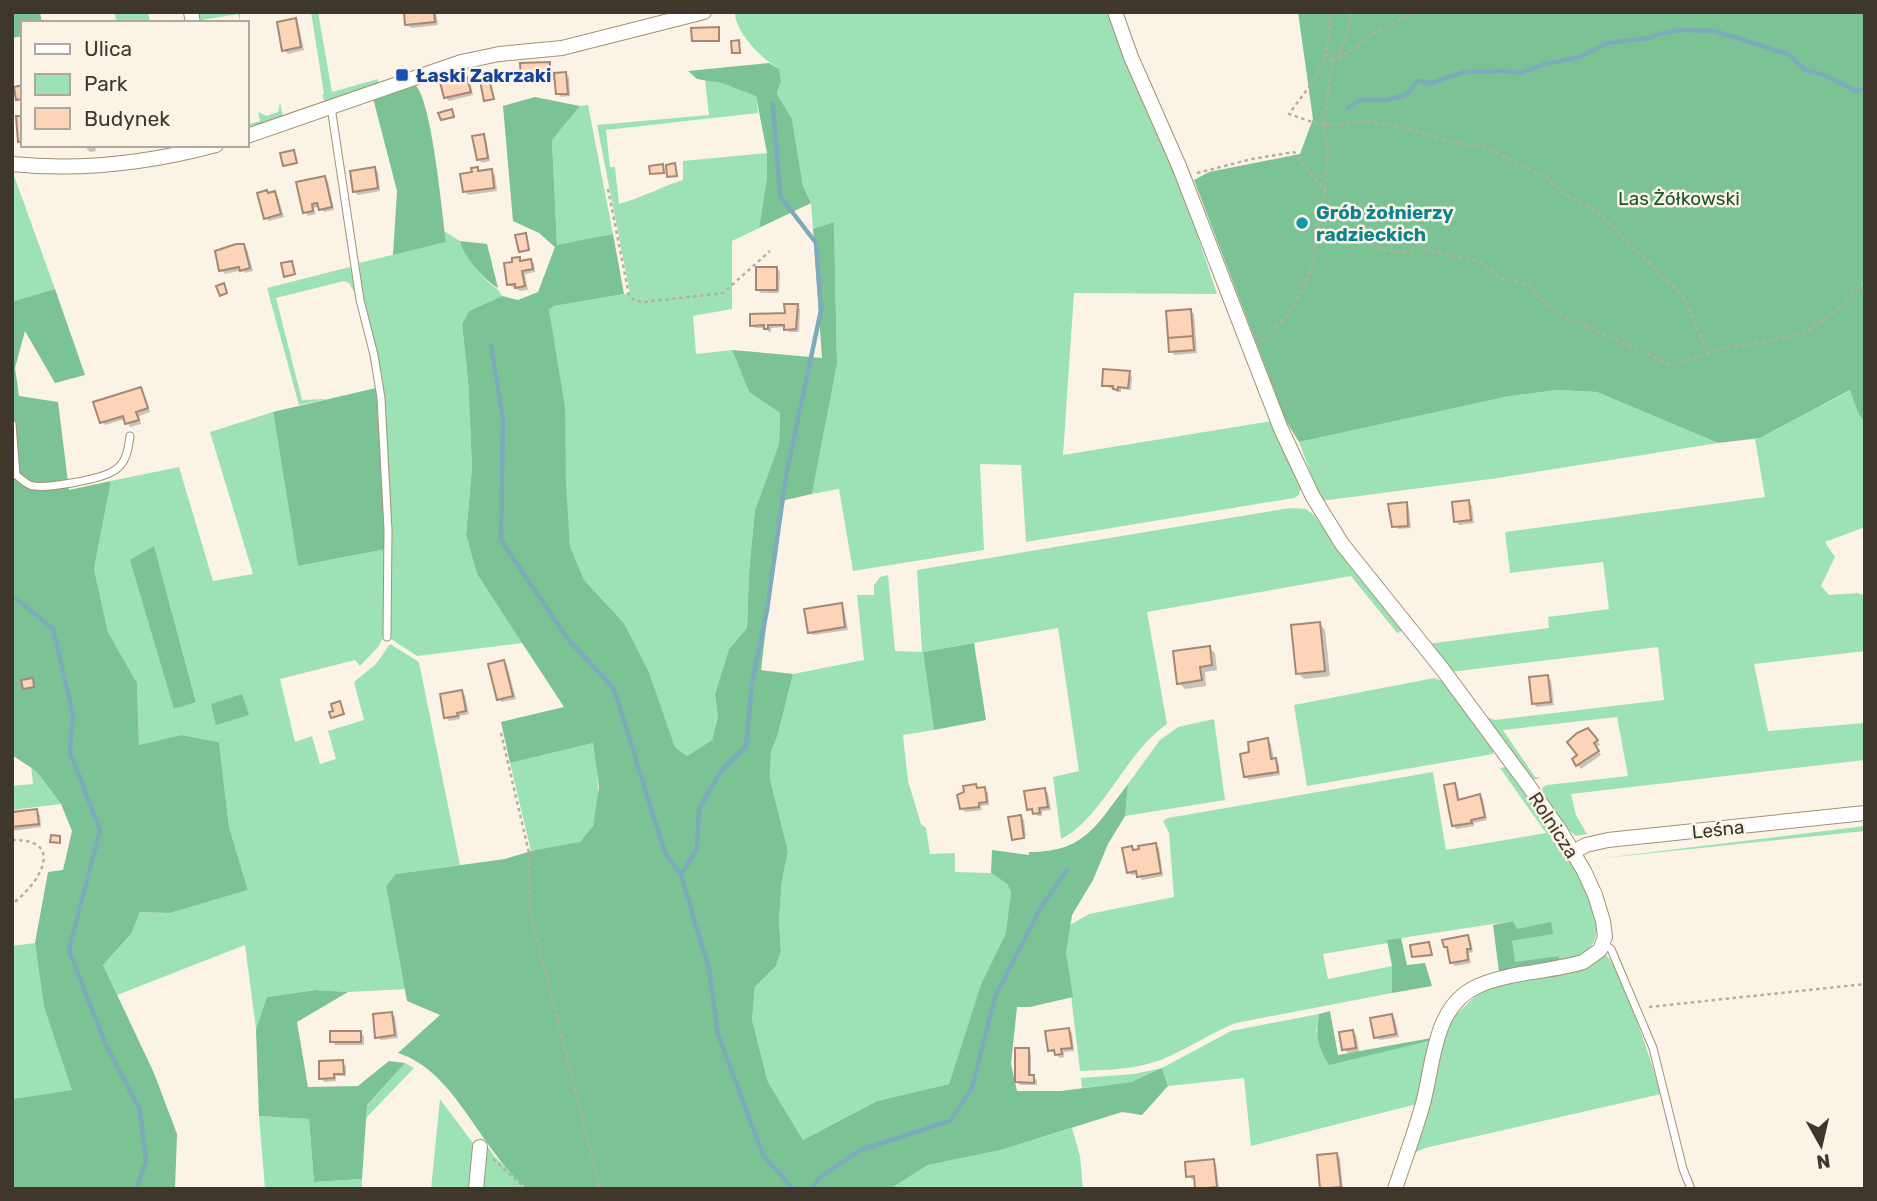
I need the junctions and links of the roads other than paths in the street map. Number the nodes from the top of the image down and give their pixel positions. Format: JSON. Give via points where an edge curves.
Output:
{"nodes":[{"id":1,"x":704,"y":12,"type":"edge"},
{"id":2,"x":1115,"y":12,"type":"edge"},
{"id":3,"x":331,"y":106,"type":"junction"},
{"id":4,"x":248,"y":136,"type":"edge"},
{"id":5,"x":207,"y":147,"type":"edge"},
{"id":6,"x":12,"y":164,"type":"edge"},
{"id":7,"x":12,"y":424,"type":"edge"},
{"id":8,"x":130,"y":436,"type":"dead end"},
{"id":9,"x":387,"y":637,"type":"dead end"},
{"id":10,"x":1865,"y":813,"type":"edge"},
{"id":11,"x":1573,"y":852,"type":"junction"},
{"id":12,"x":1603,"y":944,"type":"junction"},
{"id":13,"x":480,"y":1147,"type":"road end"},
{"id":14,"x":476,"y":1189,"type":"edge"},
{"id":15,"x":1395,"y":1189,"type":"edge"},
{"id":16,"x":1691,"y":1189,"type":"edge"}],
"edges":[{"from":1,"to":3,"type":"street","via":[[562,48],[474,59]]},
{"from":2,"to":11,"type":"street","name":"Rolnicza","via":[[1277,419],[1313,497],[1342,544],[1443,670]]},
{"from":3,"to":4,"type":"street"},
{"from":3,"to":9,"type":"lane","via":[[360,300],[381,398],[388,530]]},
{"from":5,"to":6,"type":"street","via":[[73,168]]},
{"from":7,"to":8,"type":"lane","via":[[16,475],[30,485],[58,484],[115,470],[128,455]]},
{"from":10,"to":11,"type":"street","name":"Leśna","via":[[1608,840]]},
{"from":11,"to":12,"type":"street","name":"Rolnicza","via":[[1599,908]]},
{"from":12,"to":15,"type":"street","via":[[1583,962],[1479,985],[1455,1003],[1438,1037],[1423,1106]]},
{"from":12,"to":16,"type":"lane","via":[[1611,949],[1656,1058]]},
{"from":13,"to":14,"type":"street"}]}
